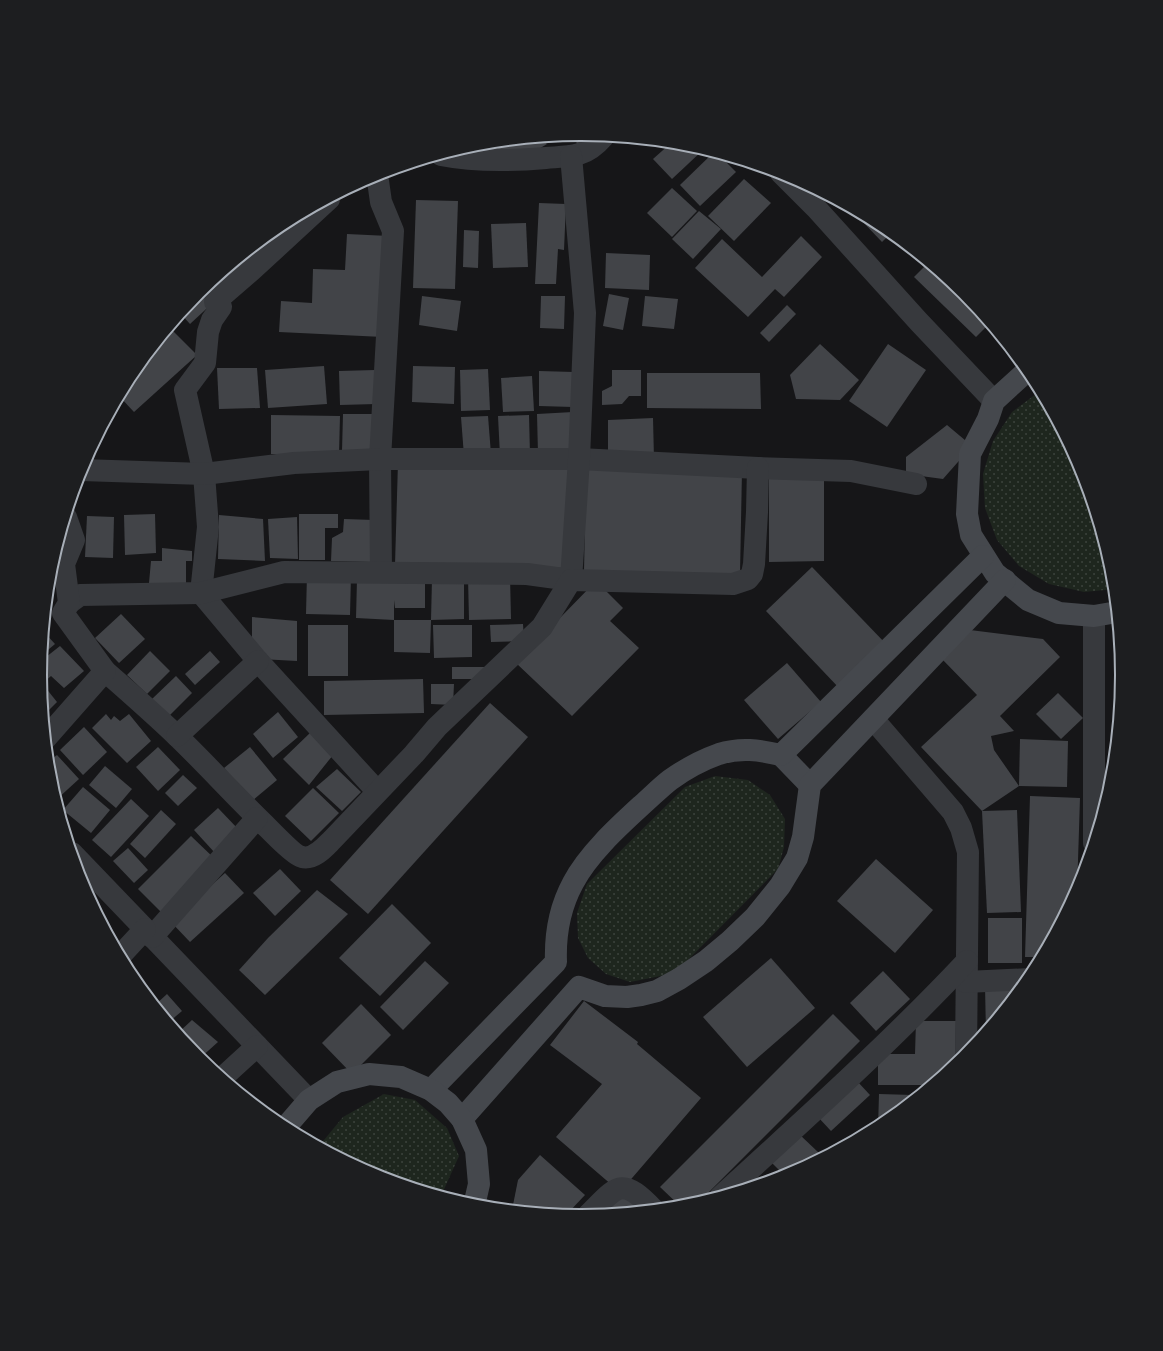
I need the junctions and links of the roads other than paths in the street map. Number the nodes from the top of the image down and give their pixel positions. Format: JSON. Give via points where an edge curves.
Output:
{"nodes":[{"id":1,"x":599,"y":141,"type":"edge"},
{"id":2,"x":571,"y":156,"type":"junction"},
{"id":3,"x":453,"y":157,"type":"edge"},
{"id":4,"x":378,"y":182,"type":"edge"},
{"id":5,"x":793,"y":185,"type":"edge"},
{"id":6,"x":313,"y":213,"type":"edge"},
{"id":7,"x":1023,"y":375,"type":"edge"},
{"id":8,"x":994,"y":402,"type":"junction"},
{"id":9,"x":380,"y":459,"type":"junction"},
{"id":10,"x":579,"y":459,"type":"junction"},
{"id":11,"x":758,"y":468,"type":"junction"},
{"id":12,"x":88,"y":470,"type":"edge"},
{"id":13,"x":204,"y":474,"type":"junction"},
{"id":14,"x":916,"y":484,"type":"dead end"},
{"id":15,"x":69,"y":525,"type":"edge"},
{"id":16,"x":983,"y":556,"type":"junction"},
{"id":17,"x":381,"y":572,"type":"junction"},
{"id":18,"x":571,"y":580,"type":"junction"},
{"id":19,"x":1005,"y":580,"type":"junction"},
{"id":20,"x":201,"y":593,"type":"junction"},
{"id":21,"x":69,"y":603,"type":"junction"},
{"id":22,"x":1112,"y":613,"type":"edge"},
{"id":23,"x":1094,"y":616,"type":"junction"},
{"id":24,"x":258,"y":661,"type":"junction"},
{"id":25,"x":105,"y":671,"type":"junction"},
{"id":26,"x":873,"y":719,"type":"junction"},
{"id":27,"x":51,"y":733,"type":"edge"},
{"id":28,"x":178,"y":736,"type":"junction"},
{"id":29,"x":781,"y":755,"type":"junction"},
{"id":30,"x":810,"y":785,"type":"junction"},
{"id":31,"x":377,"y":792,"type":"junction"},
{"id":32,"x":258,"y":818,"type":"junction"},
{"id":33,"x":1094,"y":827,"type":"edge"},
{"id":34,"x":81,"y":862,"type":"edge"},
{"id":35,"x":149,"y":933,"type":"junction"},
{"id":36,"x":125,"y":952,"type":"edge"},
{"id":37,"x":556,"y":962,"type":"junction"},
{"id":38,"x":966,"y":971,"type":"junction"},
{"id":39,"x":1022,"y":978,"type":"edge"},
{"id":40,"x":579,"y":987,"type":"junction"},
{"id":41,"x":258,"y":1046,"type":"junction"},
{"id":42,"x":966,"y":1046,"type":"edge"},
{"id":43,"x":226,"y":1074,"type":"edge"},
{"id":44,"x":431,"y":1090,"type":"junction"},
{"id":45,"x":309,"y":1100,"type":"junction"},
{"id":46,"x":462,"y":1119,"type":"junction"},
{"id":47,"x":290,"y":1123,"type":"edge"},
{"id":48,"x":728,"y":1190,"type":"edge"},
{"id":49,"x":475,"y":1200,"type":"edge"},
{"id":50,"x":649,"y":1205,"type":"edge"},
{"id":51,"x":593,"y":1210,"type":"edge"}],
"edges":[{"from":1,"to":2,"type":"street","via":[[586,151]]},
{"from":2,"to":3,"type":"street","via":[[514,161]]},
{"from":2,"to":10,"type":"street","via":[[585,313]]},
{"from":4,"to":9,"type":"street","via":[[381,202],[393,232]]},
{"from":5,"to":8,"type":"street"},
{"from":6,"to":13,"type":"street","via":[[215,302],[221,307],[208,332],[205,363],[185,390]]},
{"from":7,"to":8,"type":"street"},
{"from":8,"to":16,"type":"street","via":[[970,454],[967,514],[971,535]]},
{"from":9,"to":10,"type":"street"},
{"from":9,"to":13,"type":"street","via":[[294,463]]},
{"from":9,"to":17,"type":"street"},
{"from":10,"to":11,"type":"street"},
{"from":10,"to":18,"type":"street"},
{"from":11,"to":14,"type":"street","via":[[851,471]]},
{"from":11,"to":18,"type":"street","via":[[754,564],[748,579],[733,584]]},
{"from":12,"to":13,"type":"street"},
{"from":13,"to":20,"type":"street","via":[[208,527]]},
{"from":15,"to":21,"type":"street","via":[[74,540],[64,564]]},
{"from":16,"to":19,"type":"street","via":[[995,573]]},
{"from":16,"to":29,"type":"street"},
{"from":17,"to":18,"type":"street","via":[[527,574]]},
{"from":17,"to":20,"type":"street","via":[[284,572]]},
{"from":18,"to":31,"type":"street","via":[[542,627],[437,727]]},
{"from":19,"to":23,"type":"street","via":[[1028,600],[1059,613]]},
{"from":19,"to":26,"type":"street"},
{"from":20,"to":21,"type":"street","via":[[80,595]]},
{"from":20,"to":24,"type":"street"},
{"from":21,"to":25,"type":"street","via":[[63,613]]},
{"from":22,"to":23,"type":"street"},
{"from":23,"to":33,"type":"street"},
{"from":24,"to":28,"type":"street"},
{"from":24,"to":31,"type":"street"},
{"from":25,"to":27,"type":"street"},
{"from":25,"to":28,"type":"street"},
{"from":26,"to":30,"type":"street"},
{"from":26,"to":38,"type":"street","via":[[953,812],[961,828],[968,852]]},
{"from":28,"to":32,"type":"street"},
{"from":29,"to":30,"type":"street"},
{"from":29,"to":37,"type":"street","via":[[739,750],[712,757],[670,780],[621,824],[573,882],[557,932]]},
{"from":30,"to":40,"type":"street","via":[[803,837],[797,858],[776,891],[755,917],[730,941],[706,961],[657,991],[627,997],[605,996]]},
{"from":31,"to":32,"type":"street","via":[[322,850],[304,858]]},
{"from":32,"to":35,"type":"street"},
{"from":34,"to":35,"type":"street"},
{"from":35,"to":36,"type":"street"},
{"from":35,"to":41,"type":"street"},
{"from":37,"to":40,"type":"street"},
{"from":37,"to":44,"type":"street"},
{"from":38,"to":39,"type":"street"},
{"from":38,"to":42,"type":"street"},
{"from":38,"to":48,"type":"street","via":[[935,994],[833,1094]]},
{"from":40,"to":46,"type":"street"},
{"from":41,"to":43,"type":"street"},
{"from":41,"to":45,"type":"street"},
{"from":44,"to":45,"type":"street","via":[[401,1077],[369,1074],[337,1082]]},
{"from":44,"to":46,"type":"street","via":[[448,1102]]},
{"from":45,"to":47,"type":"street"},
{"from":46,"to":49,"type":"street","via":[[476,1150],[479,1184]]},
{"from":50,"to":51,"type":"street","via":[[640,1195],[628,1188],[620,1187]]}]}
